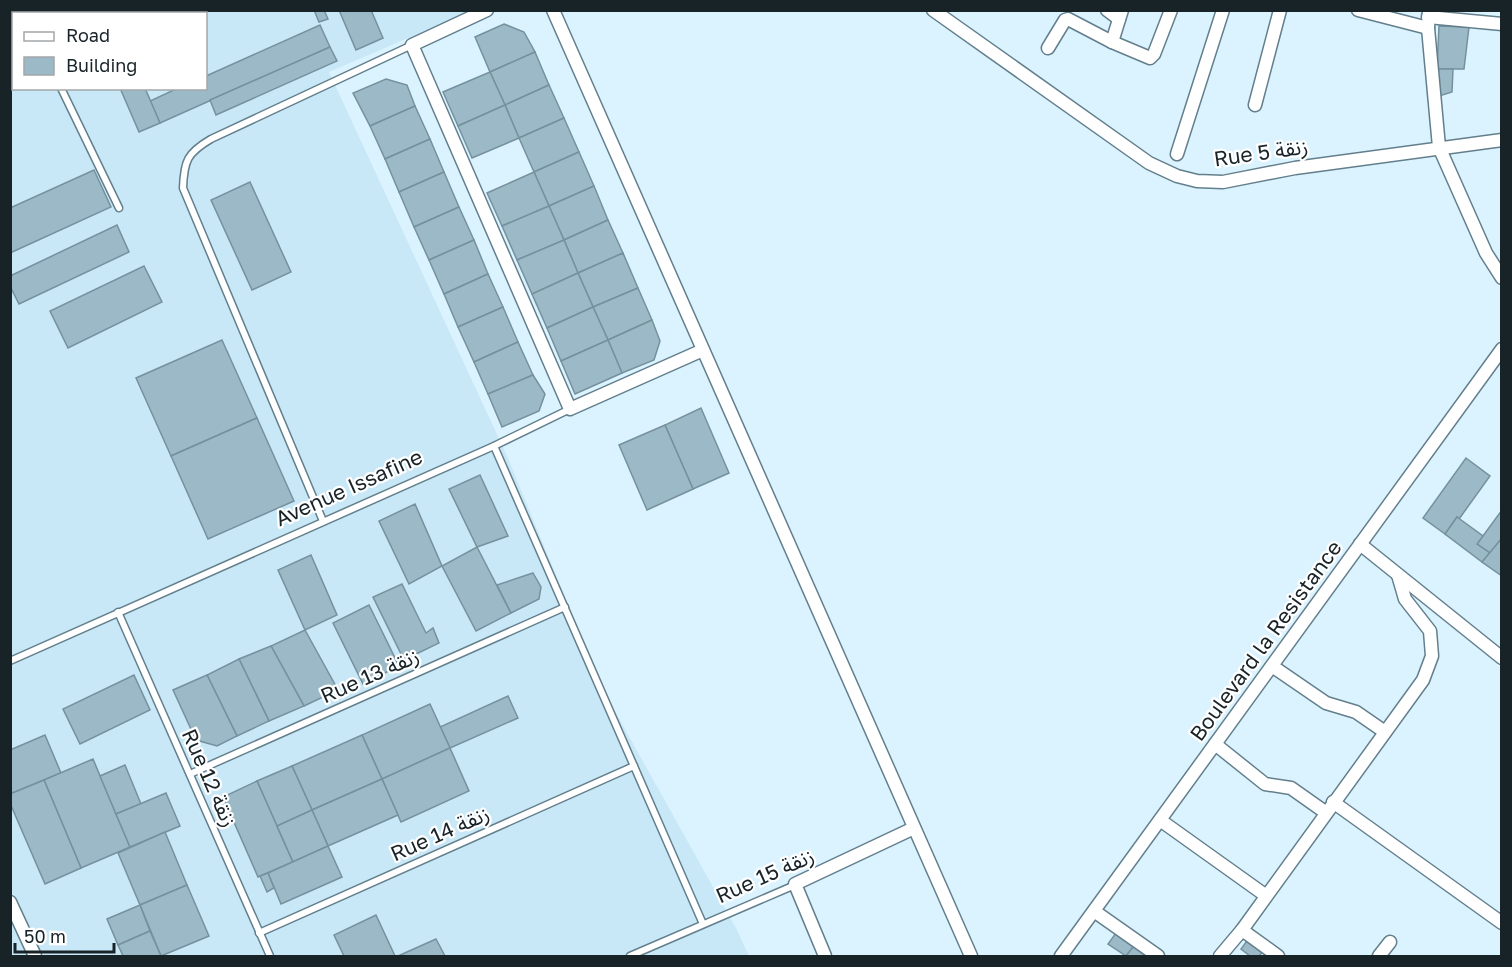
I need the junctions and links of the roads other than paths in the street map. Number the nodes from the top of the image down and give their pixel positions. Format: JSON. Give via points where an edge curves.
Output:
{"nodes":[{"id":1,"x":488,"y":10,"type":"edge"},
{"id":2,"x":553,"y":10,"type":"edge"},
{"id":3,"x":933,"y":10,"type":"edge"},
{"id":4,"x":1107,"y":10,"type":"edge"},
{"id":5,"x":1171,"y":10,"type":"edge"},
{"id":6,"x":1223,"y":10,"type":"edge"},
{"id":7,"x":1280,"y":10,"type":"edge"},
{"id":8,"x":1358,"y":10,"type":"edge"},
{"id":9,"x":1121,"y":15,"type":"edge"},
{"id":10,"x":1428,"y":19,"type":"edge"},
{"id":11,"x":1502,"y":24,"type":"edge"},
{"id":12,"x":1112,"y":42,"type":"junction"},
{"id":13,"x":412,"y":45,"type":"junction"},
{"id":14,"x":1048,"y":48,"type":"dead end"},
{"id":15,"x":62,"y":90,"type":"edge"},
{"id":16,"x":1255,"y":105,"type":"dead end"},
{"id":17,"x":1502,"y":140,"type":"edge"},
{"id":18,"x":1439,"y":147,"type":"junction"},
{"id":19,"x":1177,"y":154,"type":"dead end"},
{"id":20,"x":119,"y":208,"type":"dead end"},
{"id":21,"x":1502,"y":278,"type":"edge"},
{"id":22,"x":1502,"y":349,"type":"edge"},
{"id":23,"x":704,"y":350,"type":"junction"},
{"id":24,"x":570,"y":409,"type":"junction"},
{"id":25,"x":494,"y":446,"type":"junction"},
{"id":26,"x":323,"y":521,"type":"junction"},
{"id":27,"x":1360,"y":544,"type":"junction"},
{"id":28,"x":1398,"y":575,"type":"junction"},
{"id":29,"x":565,"y":607,"type":"junction"},
{"id":30,"x":118,"y":612,"type":"junction"},
{"id":31,"x":1502,"y":658,"type":"edge"},
{"id":32,"x":10,"y":661,"type":"edge"},
{"id":33,"x":1272,"y":666,"type":"junction"},
{"id":34,"x":1385,"y":732,"type":"junction"},
{"id":35,"x":1215,"y":744,"type":"junction"},
{"id":36,"x":634,"y":766,"type":"junction"},
{"id":37,"x":190,"y":774,"type":"junction"},
{"id":38,"x":1329,"y":807,"type":"junction"},
{"id":39,"x":1160,"y":820,"type":"junction"},
{"id":40,"x":914,"y":828,"type":"junction"},
{"id":41,"x":795,"y":884,"type":"junction"},
{"id":42,"x":1265,"y":895,"type":"junction"},
{"id":43,"x":10,"y":902,"type":"edge"},
{"id":44,"x":1094,"y":911,"type":"junction"},
{"id":45,"x":1502,"y":923,"type":"edge"},
{"id":46,"x":703,"y":924,"type":"junction"},
{"id":47,"x":1242,"y":930,"type":"junction"},
{"id":48,"x":260,"y":933,"type":"junction"},
{"id":49,"x":1390,"y":942,"type":"dead end"},
{"id":50,"x":35,"y":957,"type":"edge"},
{"id":51,"x":270,"y":957,"type":"edge"},
{"id":52,"x":630,"y":957,"type":"edge"},
{"id":53,"x":825,"y":957,"type":"edge"},
{"id":54,"x":971,"y":957,"type":"edge"},
{"id":55,"x":1061,"y":957,"type":"edge"},
{"id":56,"x":1158,"y":957,"type":"edge"},
{"id":57,"x":1220,"y":957,"type":"edge"},
{"id":58,"x":1278,"y":957,"type":"edge"},
{"id":59,"x":1379,"y":957,"type":"edge"}],
"edges":[{"from":1,"to":13,"type":"street"},
{"from":2,"to":23,"type":"street"},
{"from":3,"to":18,"type":"street","name":"Rue 5 زنقة","via":[[1149,163],[1177,176],[1223,182]]},
{"from":4,"to":9,"type":"street"},
{"from":5,"to":12,"type":"street","via":[[1150,58]]},
{"from":6,"to":19,"type":"street"},
{"from":7,"to":16,"type":"street"},
{"from":8,"to":10,"type":"street"},
{"from":9,"to":12,"type":"street"},
{"from":10,"to":11,"type":"street"},
{"from":10,"to":18,"type":"street"},
{"from":12,"to":14,"type":"street","via":[[1067,19]]},
{"from":13,"to":24,"type":"street"},
{"from":13,"to":26,"type":"lane","via":[[211,139],[196,148],[184,170],[183,188]]},
{"from":15,"to":20,"type":"lane"},
{"from":17,"to":18,"type":"street","name":"Rue 5 زنقة"},
{"from":18,"to":21,"type":"street"},
{"from":22,"to":27,"type":"street","name":"Boulevard la Resistance"},
{"from":23,"to":24,"type":"street","name":"Avenue Issafine"},
{"from":23,"to":40,"type":"street"},
{"from":24,"to":25,"type":"lane","name":"Avenue Issafine"},
{"from":25,"to":26,"type":"lane","name":"Avenue Issafine"},
{"from":25,"to":29,"type":"lane"},
{"from":26,"to":30,"type":"lane","name":"Avenue Issafine"},
{"from":27,"to":28,"type":"street"},
{"from":27,"to":33,"type":"street","name":"Boulevard la Resistance"},
{"from":28,"to":31,"type":"street"},
{"from":28,"to":34,"type":"street","via":[[1405,599],[1430,632],[1432,656],[1423,680]]},
{"from":29,"to":36,"type":"lane"},
{"from":29,"to":37,"type":"lane","name":"Rue 13 زنقة"},
{"from":30,"to":32,"type":"lane","name":"Avenue Issafine"},
{"from":30,"to":37,"type":"lane","name":"Rue 12 زنقة"},
{"from":33,"to":34,"type":"street","via":[[1326,703],[1356,712]]},
{"from":33,"to":35,"type":"street","name":"Boulevard la Resistance"},
{"from":34,"to":38,"type":"street"},
{"from":35,"to":38,"type":"street","via":[[1265,784],[1291,789]]},
{"from":35,"to":39,"type":"street","name":"Boulevard la Resistance"},
{"from":36,"to":46,"type":"lane"},
{"from":36,"to":48,"type":"lane","name":"Rue 14 زنقة"},
{"from":37,"to":48,"type":"lane","name":"Rue 12 زنقة"},
{"from":38,"to":42,"type":"street"},
{"from":38,"to":45,"type":"street"},
{"from":39,"to":42,"type":"street"},
{"from":39,"to":44,"type":"street","name":"Boulevard la Resistance"},
{"from":40,"to":41,"type":"street","name":"Rue 15 زنقة"},
{"from":40,"to":54,"type":"street"},
{"from":41,"to":46,"type":"lane","name":"Rue 15 زنقة"},
{"from":41,"to":53,"type":"street"},
{"from":42,"to":47,"type":"street"},
{"from":43,"to":50,"type":"street"},
{"from":44,"to":55,"type":"street","name":"Boulevard la Resistance"},
{"from":44,"to":56,"type":"street"},
{"from":46,"to":52,"type":"lane","name":"Rue 15 زنقة"},
{"from":47,"to":57,"type":"street"},
{"from":47,"to":58,"type":"street"},
{"from":48,"to":51,"type":"lane","name":"Rue 12 زنقة"},
{"from":49,"to":59,"type":"street"}]}
